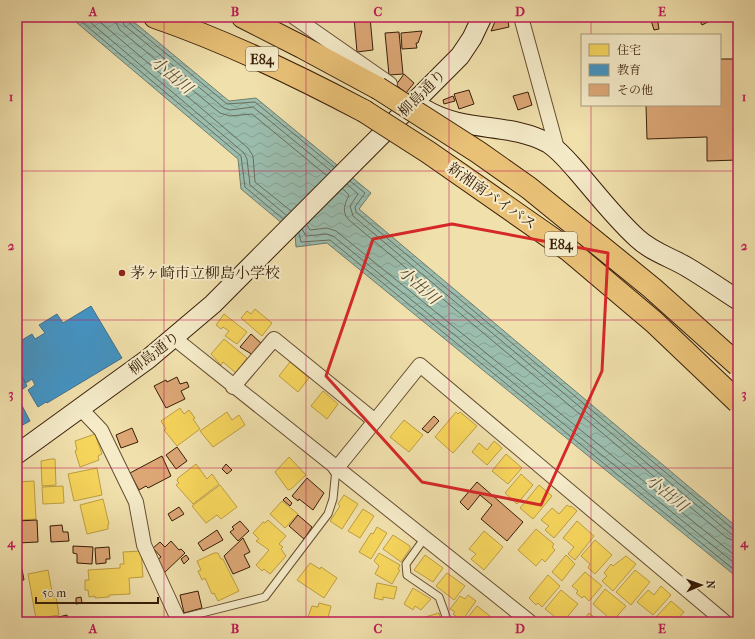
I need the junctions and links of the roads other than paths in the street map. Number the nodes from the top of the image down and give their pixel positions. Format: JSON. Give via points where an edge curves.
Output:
{"nodes":[{"id":1,"x":155,"y":17,"type":"edge"},
{"id":2,"x":243,"y":17,"type":"edge"},
{"id":3,"x":294,"y":17,"type":"edge"},
{"id":4,"x":482,"y":17,"type":"edge"},
{"id":5,"x":520,"y":17,"type":"edge"},
{"id":6,"x":414,"y":102,"type":"junction"},
{"id":7,"x":558,"y":152,"type":"junction"},
{"id":8,"x":738,"y":300,"type":"edge"},
{"id":9,"x":174,"y":338,"type":"junction"},
{"id":10,"x":738,"y":365,"type":"edge"},
{"id":11,"x":234,"y":387,"type":"junction"},
{"id":12,"x":738,"y":402,"type":"edge"},
{"id":13,"x":80,"y":408,"type":"junction"},
{"id":14,"x":375,"y":421,"type":"junction"},
{"id":15,"x":17,"y":454,"type":"edge"},
{"id":16,"x":336,"y":469,"type":"junction"},
{"id":17,"x":424,"y":539,"type":"junction"},
{"id":18,"x":178,"y":621,"type":"edge"},
{"id":19,"x":723,"y":621,"type":"edge"},
{"id":20,"x":448,"y":622,"type":"edge"},
{"id":21,"x":530,"y":622,"type":"edge"}],
"edges":[{"from":1,"to":12,"type":"highway","name":"新湘南バイパス","number":"E84","bridge":true,"via":[[264,60],[364,112],[428,152],[570,251],[654,322]]},
{"from":2,"to":10,"type":"highway","name":"新湘南バイパス","number":"E84","bridge":true,"via":[[378,88],[478,152],[529,188],[652,288]]},
{"from":3,"to":6,"type":"street"},
{"from":4,"to":6,"type":"street","name":"柳島通り","via":[[460,56]]},
{"from":5,"to":7,"type":"street"},
{"from":6,"to":7,"type":"street","via":[[444,119],[459,124],[536,137]]},
{"from":6,"to":9,"type":"street","name":"柳島通り","via":[[213,304]]},
{"from":7,"to":8,"type":"street","via":[[637,238],[653,251],[686,266]]},
{"from":9,"to":11,"type":"street"},
{"from":9,"to":13,"type":"street","name":"柳島通り"},
{"from":11,"to":14,"type":"street","via":[[274,340]]},
{"from":11,"to":16,"type":"street"},
{"from":13,"to":15,"type":"street","name":"柳島通り"},
{"from":13,"to":18,"type":"street","via":[[101,430],[136,502],[144,545]]},
{"from":14,"to":16,"type":"street"},
{"from":14,"to":19,"type":"street","via":[[420,365]]},
{"from":16,"to":17,"type":"street"},
{"from":16,"to":18,"type":"lane","via":[[333,499],[328,514],[265,597]]},
{"from":17,"to":20,"type":"lane","via":[[406,564],[407,575],[439,597]]},
{"from":17,"to":21,"type":"street"}]}
